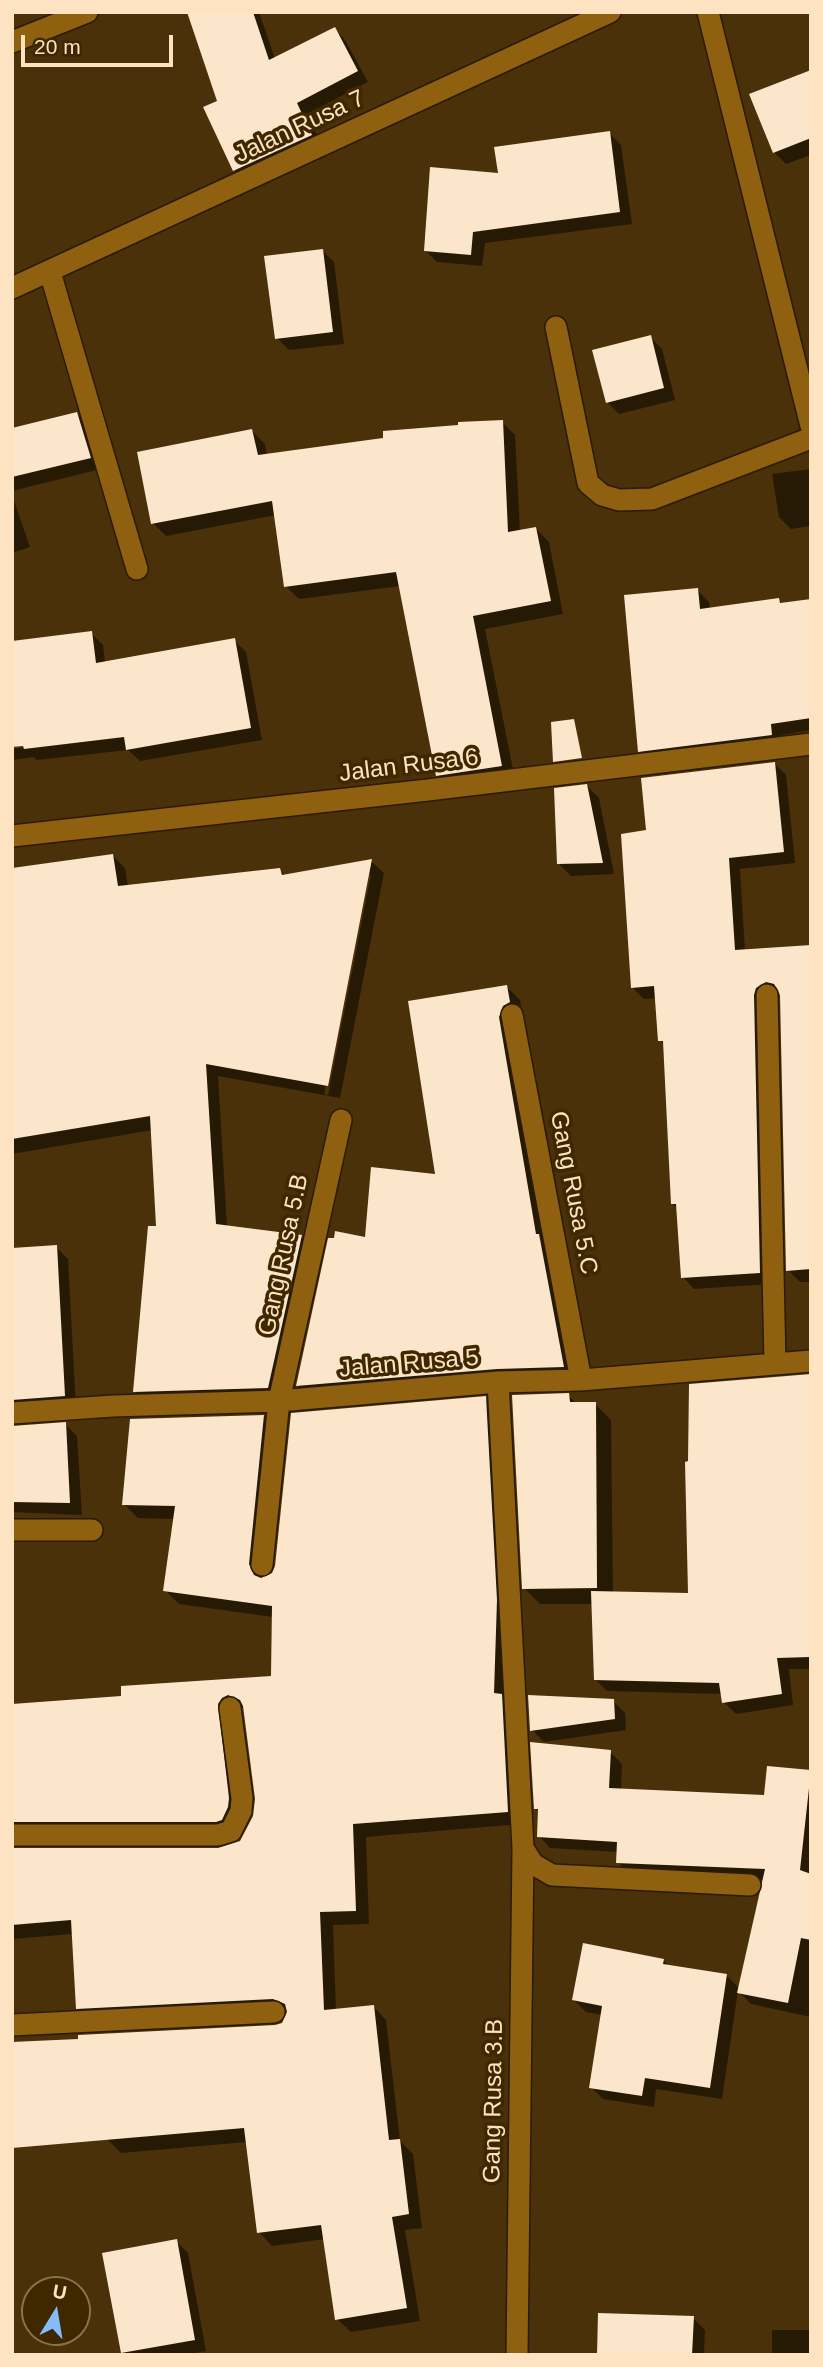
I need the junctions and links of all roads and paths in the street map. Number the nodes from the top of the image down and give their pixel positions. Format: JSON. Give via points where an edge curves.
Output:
{"nodes":[{"id":1,"x":87,"y":12,"type":"edge"},
{"id":2,"x":610,"y":12,"type":"edge"},
{"id":3,"x":714,"y":14,"type":"edge"},
{"id":4,"x":12,"y":42,"type":"edge"},
{"id":5,"x":50,"y":272,"type":"junction"},
{"id":6,"x":12,"y":288,"type":"edge"},
{"id":7,"x":556,"y":327,"type":"dead end"},
{"id":8,"x":811,"y":426,"type":"edge"},
{"id":9,"x":811,"y":438,"type":"edge"},
{"id":10,"x":137,"y":569,"type":"dead end"},
{"id":11,"x":811,"y":744,"type":"edge"},
{"id":12,"x":12,"y":836,"type":"edge"},
{"id":13,"x":767,"y":995,"type":"dead end"},
{"id":14,"x":512,"y":1016,"type":"dead end"},
{"id":15,"x":341,"y":1120,"type":"dead end"},
{"id":16,"x":811,"y":1361,"type":"edge"},
{"id":17,"x":775,"y":1363,"type":"junction"},
{"id":18,"x":581,"y":1380,"type":"junction"},
{"id":19,"x":498,"y":1382,"type":"junction"},
{"id":20,"x":279,"y":1401,"type":"junction"},
{"id":21,"x":12,"y":1413,"type":"edge"},
{"id":22,"x":12,"y":1530,"type":"edge"},
{"id":23,"x":92,"y":1530,"type":"dead end"},
{"id":24,"x":262,"y":1565,"type":"dead end"},
{"id":25,"x":230,"y":1709,"type":"dead end"},
{"id":26,"x":12,"y":1835,"type":"edge"},
{"id":27,"x":523,"y":1848,"type":"junction"},
{"id":28,"x":750,"y":1885,"type":"dead end"},
{"id":29,"x":274,"y":2012,"type":"dead end"},
{"id":30,"x":12,"y":2025,"type":"edge"},
{"id":31,"x":517,"y":2355,"type":"edge"}],
"edges":[{"from":1,"to":4,"type":"street"},
{"from":2,"to":5,"type":"street","name":"Jalan Rusa 7"},
{"from":3,"to":8,"type":"street"},
{"from":5,"to":6,"type":"street","name":"Jalan Rusa 7"},
{"from":5,"to":10,"type":"street"},
{"from":7,"to":9,"type":"street","via":[[589,483],[602,495],[619,500],[652,499]]},
{"from":11,"to":12,"type":"street","name":"Jalan Rusa 6"},
{"from":13,"to":17,"type":"street"},
{"from":14,"to":18,"type":"street","name":"Gang Rusa 5.C"},
{"from":15,"to":20,"type":"street","name":"Gang Rusa 5.B"},
{"from":16,"to":17,"type":"street","name":"Jalan Rusa 5"},
{"from":17,"to":18,"type":"street","name":"Jalan Rusa 5"},
{"from":18,"to":19,"type":"street","name":"Jalan Rusa 5"},
{"from":19,"to":20,"type":"street","name":"Jalan Rusa 5"},
{"from":19,"to":27,"type":"street","name":"Gang Rusa 3.B"},
{"from":20,"to":21,"type":"street","name":"Jalan Rusa 5"},
{"from":20,"to":24,"type":"street","name":"Gang Rusa 5.B"},
{"from":22,"to":23,"type":"street"},
{"from":25,"to":26,"type":"street","via":[[242,1798],[231,1831],[218,1835]]},
{"from":27,"to":28,"type":"street","via":[[533,1864],[552,1875]]},
{"from":27,"to":31,"type":"street","name":"Gang Rusa 3.B"},
{"from":29,"to":30,"type":"street"}]}
